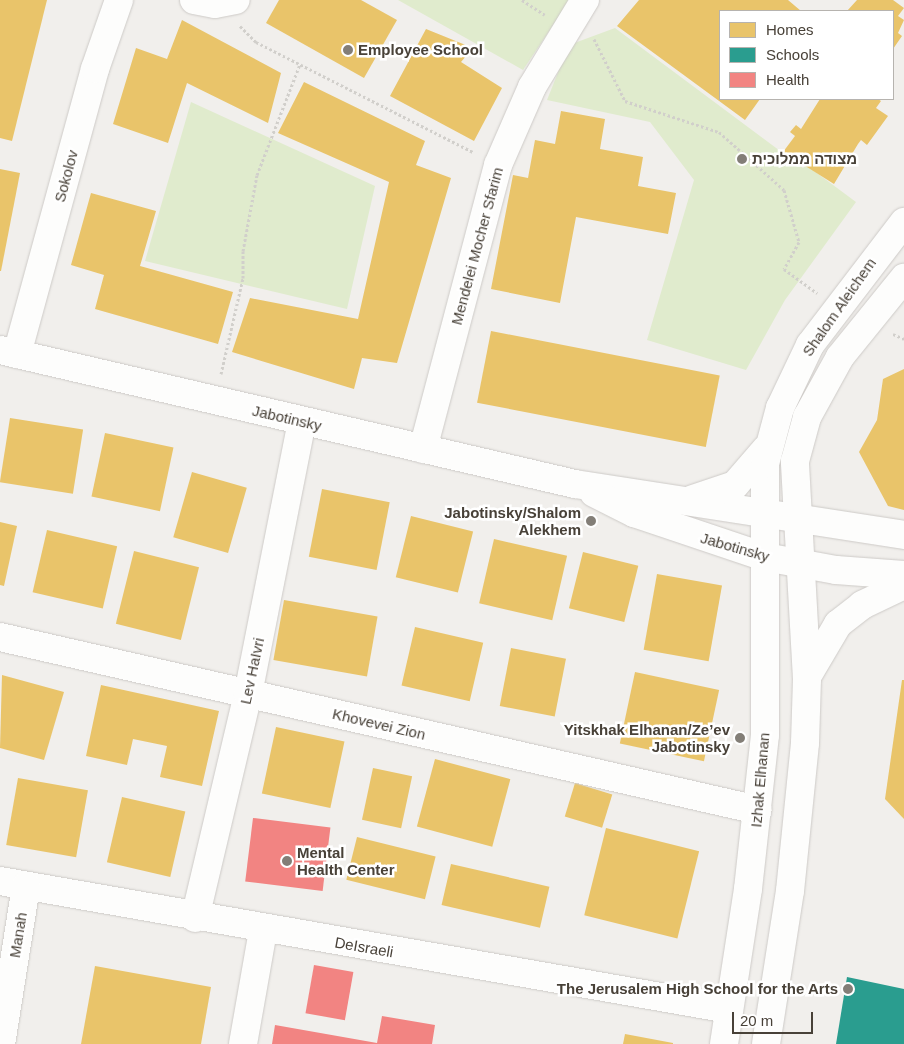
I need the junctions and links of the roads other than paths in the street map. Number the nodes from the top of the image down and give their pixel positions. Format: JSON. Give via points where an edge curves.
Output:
{"nodes":[{"id":1,"x":119,"y":0,"type":"edge"},
{"id":2,"x":194,"y":0,"type":"edge"},
{"id":3,"x":233,"y":1,"type":"edge"},
{"id":4,"x":582,"y":4,"type":"edge"},
{"id":5,"x":904,"y":222,"type":"edge"},
{"id":6,"x":904,"y":278,"type":"edge"},
{"id":7,"x":9,"y":352,"type":"edge"},
{"id":8,"x":302,"y":422,"type":"junction"},
{"id":9,"x":770,"y":441,"type":"junction"},
{"id":10,"x":423,"y":449,"type":"junction"},
{"id":11,"x":575,"y":484,"type":"junction"},
{"id":12,"x":691,"y":500,"type":"junction"},
{"id":13,"x":762,"y":515,"type":"junction"},
{"id":14,"x":797,"y":520,"type":"junction"},
{"id":15,"x":904,"y":535,"type":"edge"},
{"id":16,"x":765,"y":557,"type":"junction"},
{"id":17,"x":802,"y":564,"type":"junction"},
{"id":18,"x":904,"y":575,"type":"edge"},
{"id":19,"x":904,"y":585,"type":"edge"},
{"id":20,"x":0,"y":637,"type":"edge"},
{"id":21,"x":807,"y":679,"type":"junction"},
{"id":22,"x":248,"y":694,"type":"junction"},
{"id":23,"x":758,"y":810,"type":"junction"},
{"id":24,"x":13,"y":884,"type":"edge"},
{"id":25,"x":195,"y":918,"type":"junction"},
{"id":26,"x":263,"y":930,"type":"junction"},
{"id":27,"x":730,"y":1009,"type":"junction"},
{"id":28,"x":1,"y":1044,"type":"edge"},
{"id":29,"x":243,"y":1044,"type":"edge"},
{"id":30,"x":724,"y":1044,"type":"edge"},
{"id":31,"x":766,"y":1044,"type":"edge"}],
"edges":[{"from":1,"to":7,"type":"street","name":"Sokolov"},
{"from":2,"to":3,"type":"street"},
{"from":4,"to":10,"type":"street","name":"Mendelei Mocher Sfarim","via":[[532,87],[498,165]]},
{"from":5,"to":9,"type":"street","name":"Shalom Aleichem","via":[[836,306],[792,379]]},
{"from":6,"to":14,"type":"street","name":"Shalom Aleichem","via":[[840,357],[807,417],[795,461]]},
{"from":7,"to":8,"type":"street","name":"Jabotinsky"},
{"from":8,"to":10,"type":"street","name":"Jabotinsky"},
{"from":8,"to":22,"type":"street","name":"Lev HaIvri"},
{"from":9,"to":12,"type":"street","via":[[753,468],[735,485]]},
{"from":9,"to":13,"type":"street","name":"Shalom Aleichem"},
{"from":10,"to":11,"type":"street","name":"Jabotinsky"},
{"from":11,"to":12,"type":"street","name":"Jabotinsky"},
{"from":11,"to":16,"type":"street","name":"Jabotinsky","via":[[634,514]]},
{"from":12,"to":13,"type":"street","name":"Jabotinsky"},
{"from":13,"to":14,"type":"street","name":"Jabotinsky"},
{"from":13,"to":16,"type":"street","name":"Izhak Elhanan"},
{"from":14,"to":15,"type":"street","name":"Jabotinsky"},
{"from":14,"to":17,"type":"street"},
{"from":16,"to":17,"type":"street","name":"Jabotinsky"},
{"from":16,"to":23,"type":"street","name":"Izhak Elhanan","via":[[768,656]]},
{"from":17,"to":18,"type":"street","name":"Jabotinsky"},
{"from":17,"to":21,"type":"street"},
{"from":19,"to":21,"type":"street","via":[[862,604],[838,624]]},
{"from":20,"to":22,"type":"street","name":"Khovevei Zion"},
{"from":21,"to":31,"type":"street","via":[[800,809]]},
{"from":22,"to":23,"type":"street","name":"Khovevei Zion"},
{"from":22,"to":25,"type":"street","name":"Lev HaIvri"},
{"from":23,"to":27,"type":"street","name":"Izhak Elhanan"},
{"from":24,"to":25,"type":"street","name":"DeIsraeli"},
{"from":24,"to":28,"type":"street","name":"Manah"},
{"from":25,"to":26,"type":"street","name":"DeIsraeli"},
{"from":26,"to":27,"type":"street","name":"DeIsraeli"},
{"from":26,"to":29,"type":"street"},
{"from":27,"to":30,"type":"street","name":"Izhak Elhanan"}]}
